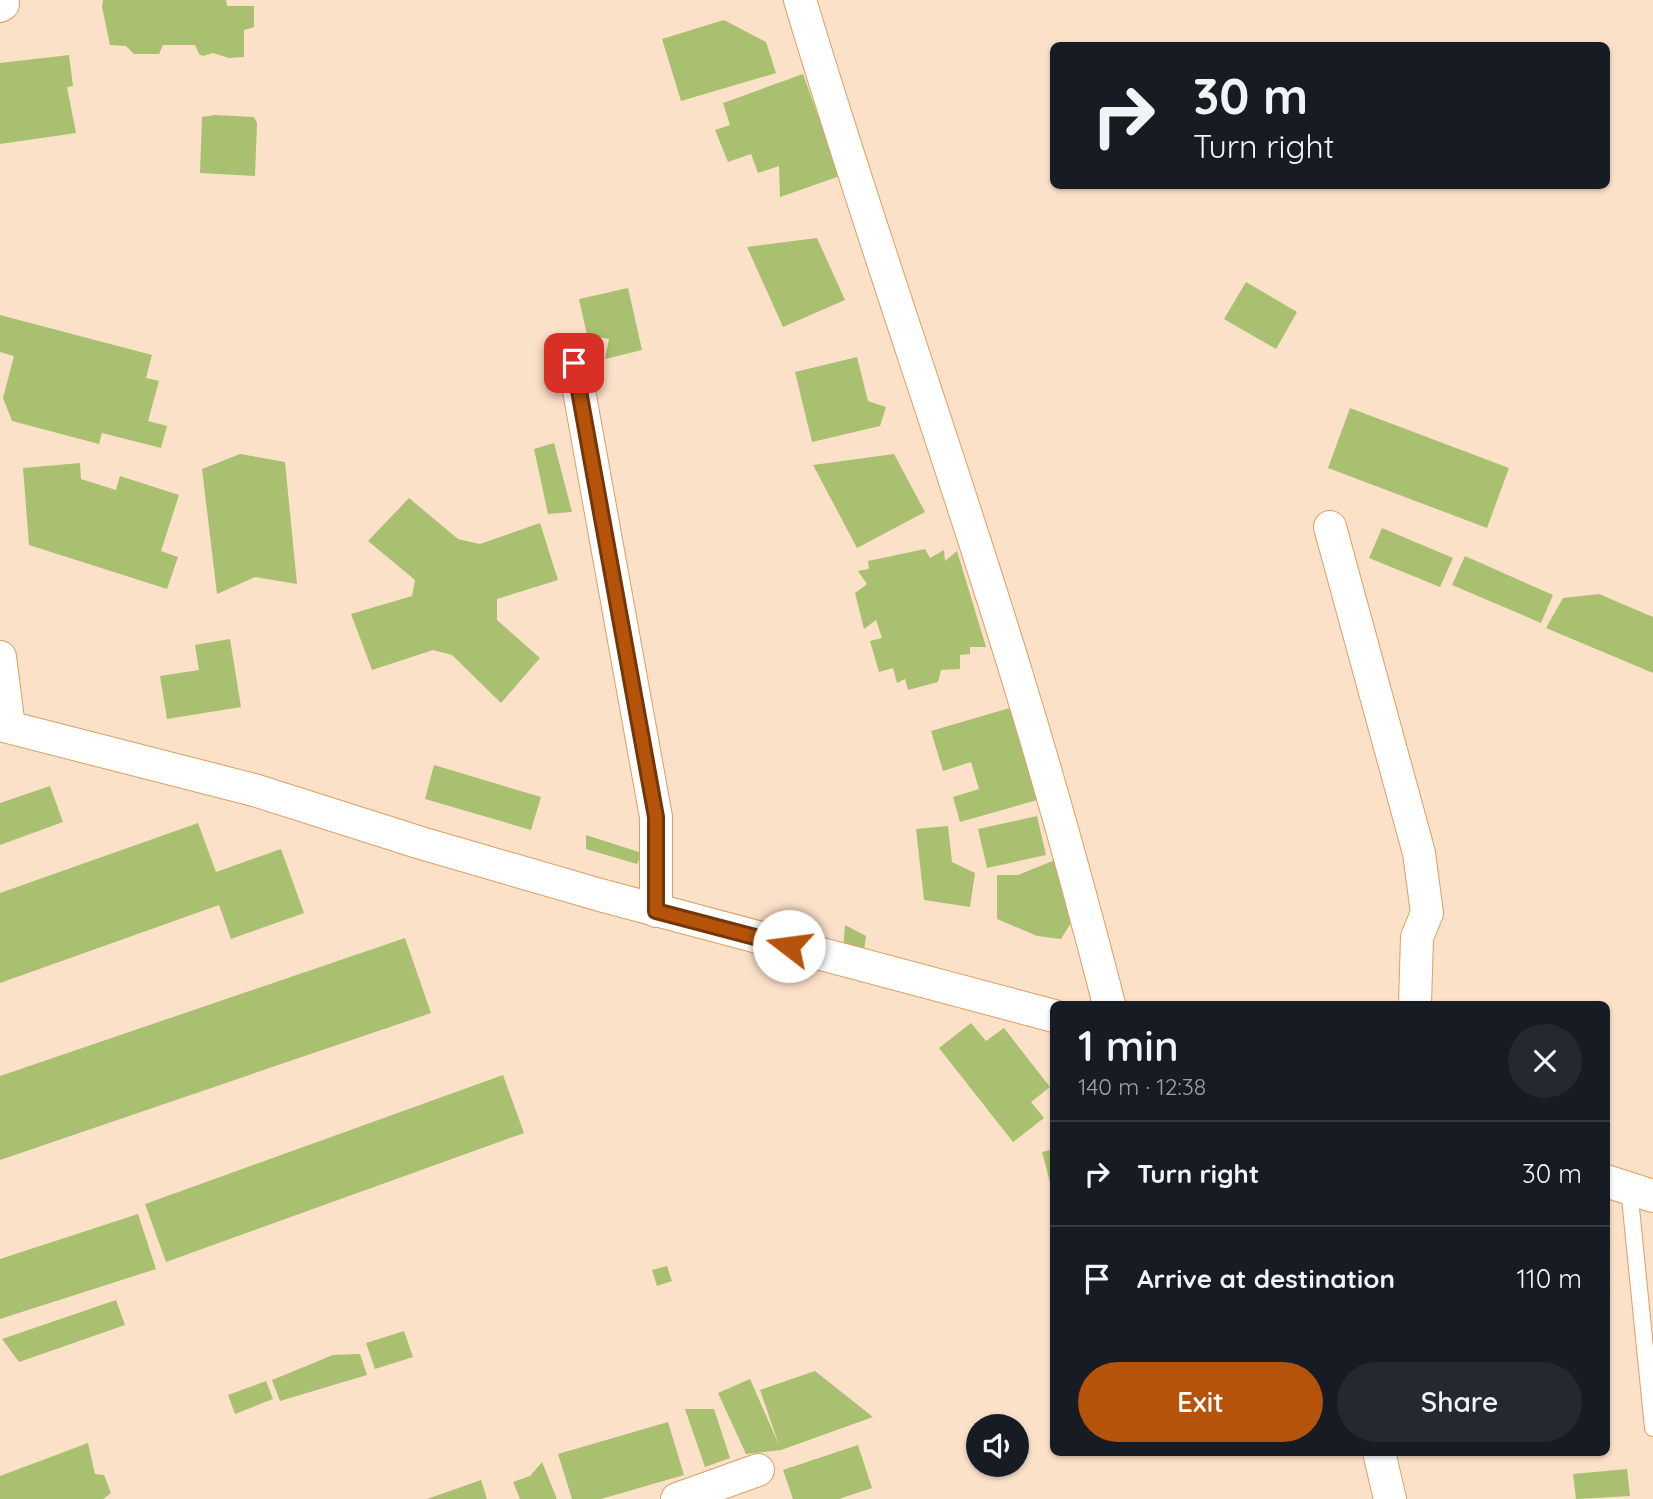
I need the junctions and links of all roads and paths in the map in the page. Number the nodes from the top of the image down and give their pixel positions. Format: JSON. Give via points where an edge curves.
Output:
{"nodes":[{"id":1,"x":800,"y":0,"type":"edge"},
{"id":2,"x":574,"y":363,"type":"dead end"},
{"id":3,"x":1331,"y":527,"type":"dead end"},
{"id":4,"x":0,"y":657,"type":"edge"},
{"id":5,"x":4,"y":726,"type":"edge"},
{"id":6,"x":656,"y":911,"type":"junction"},
{"id":7,"x":1108,"y":1001,"type":"edge"},
{"id":8,"x":1415,"y":1001,"type":"edge"},
{"id":9,"x":1050,"y":1015,"type":"edge"},
{"id":10,"x":1630,"y":1188,"type":"edge"},
{"id":11,"x":1653,"y":1428,"type":"edge"},
{"id":12,"x":1381,"y":1456,"type":"edge"},
{"id":13,"x":758,"y":1470,"type":"dead end"},
{"id":14,"x":677,"y":1499,"type":"edge"},
{"id":15,"x":1390,"y":1499,"type":"edge"}],
"edges":[{"from":1,"to":7,"type":"street","via":[[1018,678]]},
{"from":2,"to":6,"type":"street","via":[[656,817]]},
{"from":3,"to":8,"type":"street","via":[[1419,853],[1427,913],[1417,937]]},
{"from":4,"to":5,"type":"street"},
{"from":5,"to":6,"type":"street","via":[[254,790]]},
{"from":6,"to":9,"type":"street"},
{"from":10,"to":11,"type":"lane"},
{"from":12,"to":15,"type":"street"},
{"from":13,"to":14,"type":"street"}]}
